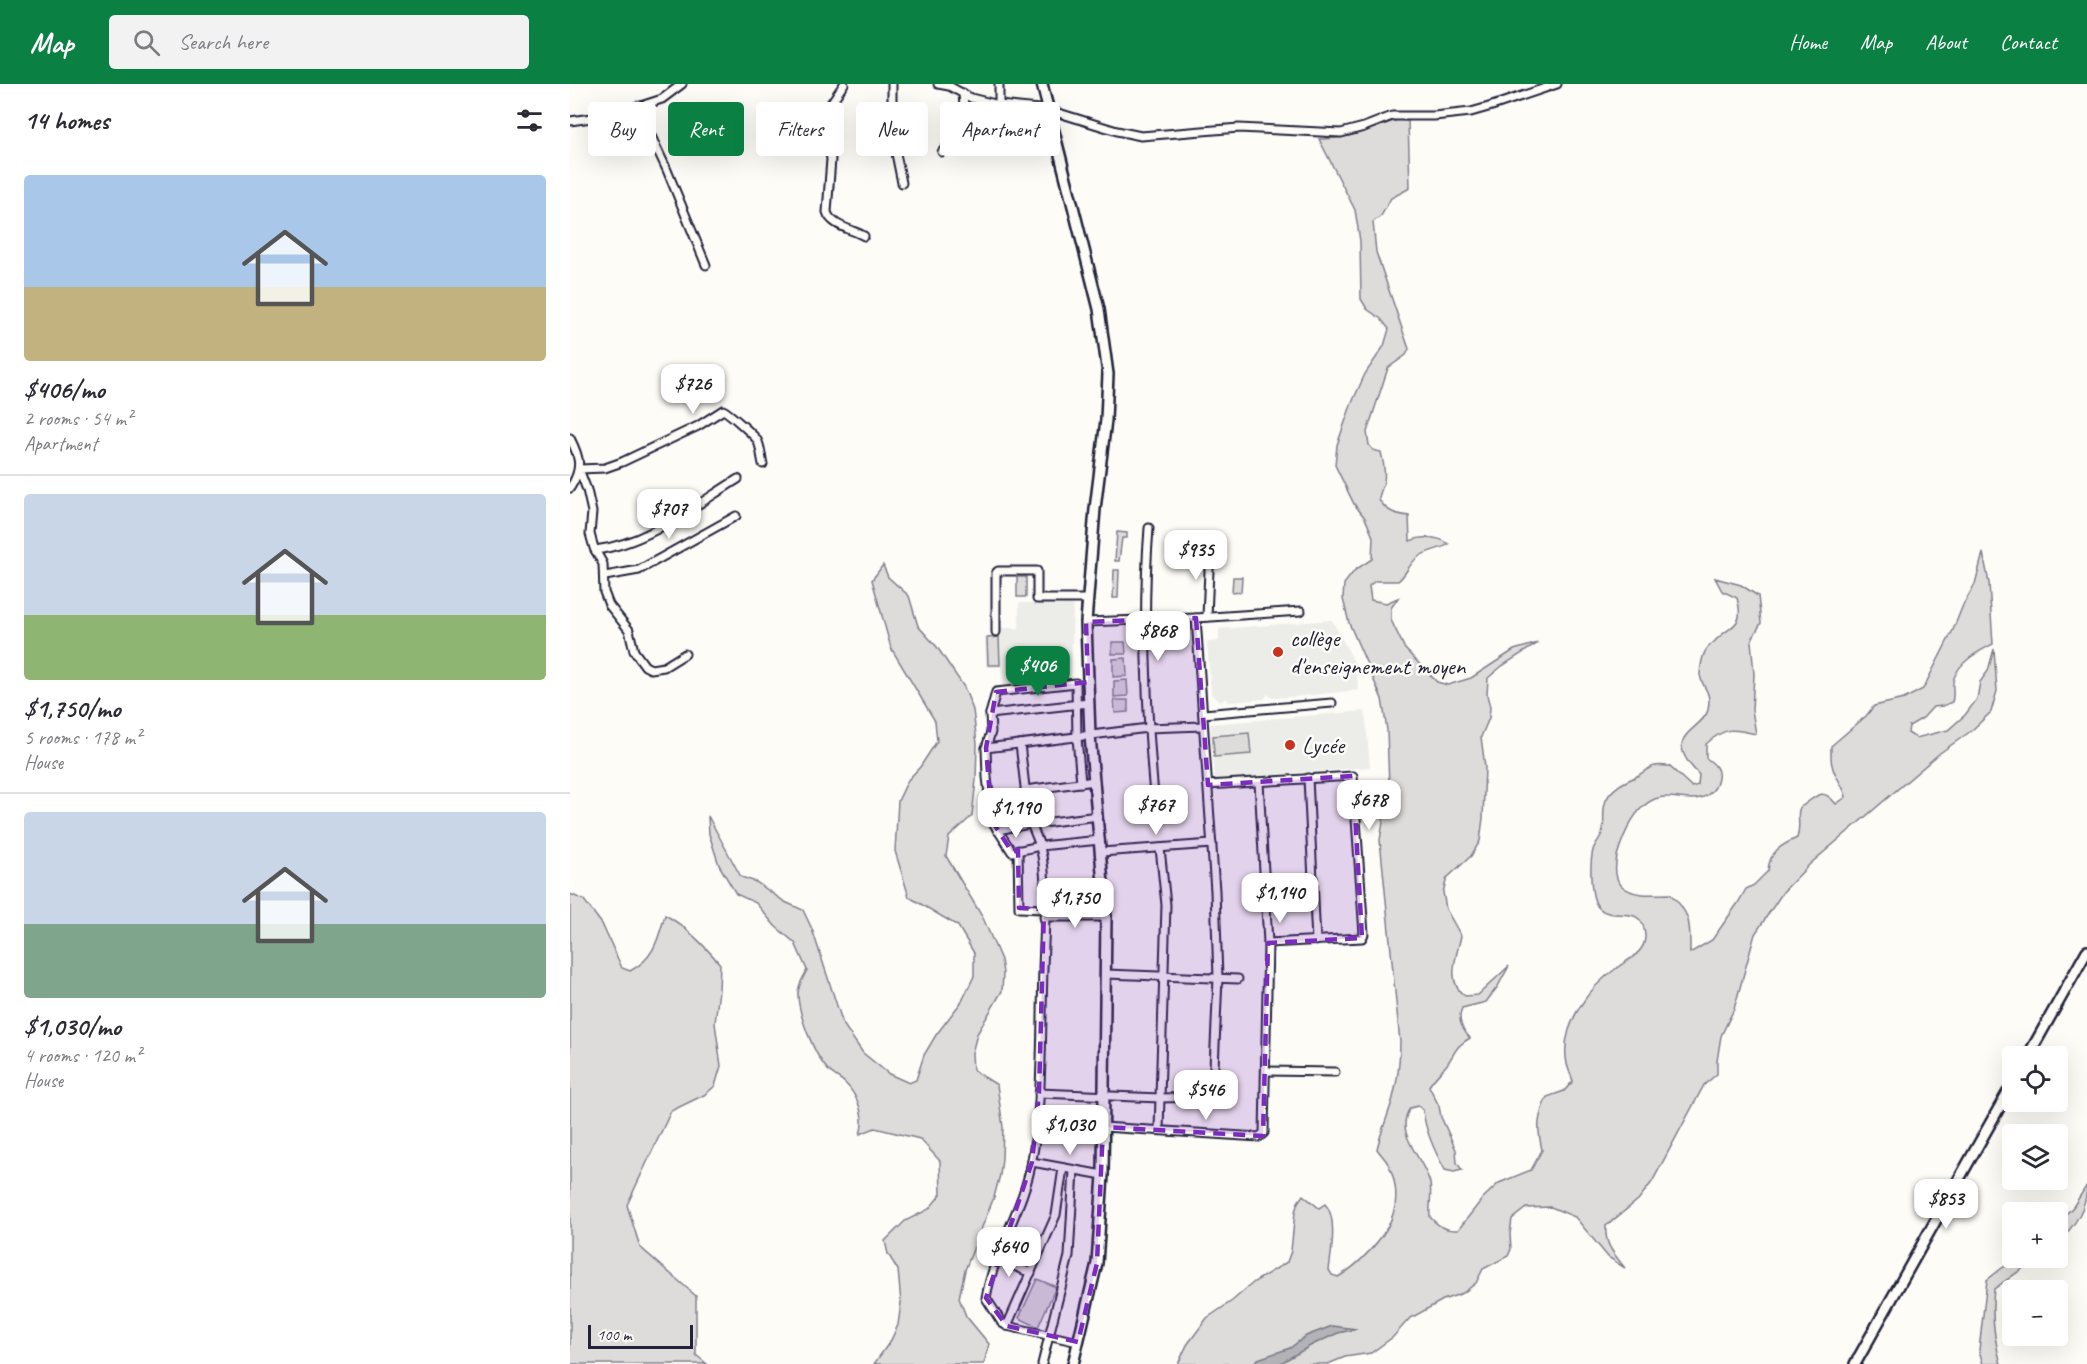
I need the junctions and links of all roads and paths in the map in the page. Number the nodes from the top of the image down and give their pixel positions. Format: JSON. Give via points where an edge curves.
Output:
{"nodes":[{"id":1,"x":682,"y":84,"type":"edge"},
{"id":2,"x":844,"y":84,"type":"edge"},
{"id":3,"x":892,"y":84,"type":"edge"},
{"id":4,"x":938,"y":84,"type":"edge"},
{"id":5,"x":999,"y":84,"type":"edge"},
{"id":6,"x":1042,"y":84,"type":"edge"},
{"id":7,"x":1557,"y":84,"type":"edge"},
{"id":8,"x":963,"y":93,"type":"junction"},
{"id":9,"x":652,"y":102,"type":"edge"},
{"id":10,"x":964,"y":102,"type":"edge"},
{"id":11,"x":987,"y":102,"type":"edge"},
{"id":12,"x":999,"y":102,"type":"edge"},
{"id":13,"x":1047,"y":102,"type":"edge"},
{"id":14,"x":1060,"y":113,"type":"edge"},
{"id":15,"x":588,"y":118,"type":"edge"},
{"id":16,"x":570,"y":121,"type":"edge"},
{"id":17,"x":656,"y":146,"type":"edge"},
{"id":18,"x":1060,"y":154,"type":"edge"},
{"id":19,"x":902,"y":183,"type":"dead end"},
{"id":20,"x":864,"y":236,"type":"dead end"},
{"id":21,"x":706,"y":265,"type":"dead end"},
{"id":22,"x":570,"y":438,"type":"edge"},
{"id":23,"x":763,"y":464,"type":"dead end"},
{"id":24,"x":579,"y":469,"type":"junction"},
{"id":25,"x":738,"y":479,"type":"dead end"},
{"id":26,"x":570,"y":488,"type":"edge"},
{"id":27,"x":736,"y":516,"type":"dead end"},
{"id":28,"x":1149,"y":528,"type":"dead end"},
{"id":29,"x":1210,"y":547,"type":"dead end"},
{"id":30,"x":595,"y":550,"type":"junction"},
{"id":31,"x":605,"y":576,"type":"junction"},
{"id":32,"x":1086,"y":599,"type":"junction"},
{"id":33,"x":1301,"y":611,"type":"dead end"},
{"id":34,"x":1206,"y":617,"type":"junction"},
{"id":35,"x":1196,"y":618,"type":"junction"},
{"id":36,"x":1145,"y":620,"type":"junction"},
{"id":37,"x":1086,"y":622,"type":"junction"},
{"id":38,"x":996,"y":632,"type":"dead end"},
{"id":39,"x":685,"y":654,"type":"dead end"},
{"id":40,"x":1332,"y":703,"type":"dead end"},
{"id":41,"x":1089,"y":704,"type":"junction"},
{"id":42,"x":1076,"y":705,"type":"junction"},
{"id":43,"x":990,"y":714,"type":"junction"},
{"id":44,"x":1203,"y":714,"type":"junction"},
{"id":45,"x":1203,"y":726,"type":"junction"},
{"id":46,"x":1148,"y":728,"type":"junction"},
{"id":47,"x":1090,"y":736,"type":"junction"},
{"id":48,"x":1077,"y":738,"type":"junction"},
{"id":49,"x":1020,"y":744,"type":"junction"},
{"id":50,"x":986,"y":748,"type":"junction"},
{"id":51,"x":1308,"y":778,"type":"junction"},
{"id":52,"x":1095,"y":781,"type":"junction"},
{"id":53,"x":1260,"y":782,"type":"junction"},
{"id":54,"x":1081,"y":783,"type":"junction"},
{"id":55,"x":1208,"y":784,"type":"junction"},
{"id":56,"x":1025,"y":790,"type":"junction"},
{"id":57,"x":1154,"y":795,"type":"dead end"},
{"id":58,"x":1098,"y":816,"type":"junction"},
{"id":59,"x":1043,"y":823,"type":"dead end"},
{"id":60,"x":1030,"y":824,"type":"junction"},
{"id":61,"x":997,"y":830,"type":"junction"},
{"id":62,"x":1100,"y":840,"type":"junction"},
{"id":63,"x":1212,"y":844,"type":"junction"},
{"id":64,"x":1040,"y":846,"type":"junction"},
{"id":65,"x":1160,"y":848,"type":"junction"},
{"id":66,"x":1018,"y":850,"type":"junction"},
{"id":67,"x":1101,"y":852,"type":"junction"},
{"id":68,"x":1044,"y":913,"type":"junction"},
{"id":69,"x":1106,"y":917,"type":"junction"},
{"id":70,"x":1316,"y":941,"type":"junction"},
{"id":71,"x":1268,"y":943,"type":"junction"},
{"id":72,"x":2087,"y":951,"type":"edge"},
{"id":73,"x":1106,"y":974,"type":"junction"},
{"id":74,"x":1165,"y":977,"type":"junction"},
{"id":75,"x":1218,"y":978,"type":"junction"},
{"id":76,"x":1238,"y":979,"type":"dead end"},
{"id":77,"x":2034,"y":1046,"type":"edge"},
{"id":78,"x":1267,"y":1071,"type":"junction"},
{"id":79,"x":1335,"y":1072,"type":"dead end"},
{"id":80,"x":1039,"y":1093,"type":"junction"},
{"id":81,"x":1104,"y":1095,"type":"junction"},
{"id":82,"x":1160,"y":1098,"type":"junction"},
{"id":83,"x":2002,"y":1103,"type":"edge"},
{"id":84,"x":1103,"y":1127,"type":"junction"},
{"id":85,"x":1159,"y":1130,"type":"junction"},
{"id":86,"x":1032,"y":1162,"type":"junction"},
{"id":87,"x":1063,"y":1168,"type":"junction"},
{"id":88,"x":1074,"y":1170,"type":"junction"},
{"id":89,"x":1103,"y":1175,"type":"junction"},
{"id":90,"x":997,"y":1259,"type":"junction"},
{"id":91,"x":1031,"y":1273,"type":"junction"},
{"id":92,"x":1007,"y":1326,"type":"junction"},
{"id":93,"x":1049,"y":1335,"type":"junction"},
{"id":94,"x":1078,"y":1342,"type":"junction"},
{"id":95,"x":1042,"y":1364,"type":"edge"},
{"id":96,"x":1073,"y":1364,"type":"edge"},
{"id":97,"x":1855,"y":1364,"type":"edge"}],
"edges":[{"from":1,"to":9,"type":"street"},
{"from":2,"to":20,"type":"street","via":[[825,118],[831,159],[827,212],[833,223]]},
{"from":3,"to":19,"type":"street","via":[[892,134]]},
{"from":4,"to":8,"type":"street"},
{"from":5,"to":12,"type":"street"},
{"from":6,"to":13,"type":"main road"},
{"from":7,"to":14,"type":"street","via":[[1471,112],[1392,116],[1341,133],[1239,128],[1141,136]]},
{"from":8,"to":10,"type":"street"},
{"from":8,"to":11,"type":"street"},
{"from":15,"to":16,"type":"street"},
{"from":17,"to":21,"type":"street"},
{"from":18,"to":32,"type":"main road","via":[[1107,353],[1106,420]]},
{"from":22,"to":24,"type":"street"},
{"from":23,"to":24,"type":"street","via":[[757,440],[723,410],[622,462],[605,468]]},
{"from":24,"to":26,"type":"street"},
{"from":24,"to":30,"type":"street","via":[[592,512],[590,534]]},
{"from":25,"to":30,"type":"street","via":[[632,541]]},
{"from":27,"to":31,"type":"street","via":[[639,570]]},
{"from":28,"to":36,"type":"street"},
{"from":29,"to":34,"type":"street"},
{"from":30,"to":31,"type":"street"},
{"from":31,"to":39,"type":"street","via":[[604,592],[609,605],[629,630],[634,651],[645,666],[664,667]]},
{"from":32,"to":37,"type":"main road"},
{"from":32,"to":38,"type":"street","via":[[1037,599],[1037,571],[998,571]]},
{"from":33,"to":34,"type":"street"},
{"from":34,"to":35,"type":"street"},
{"from":35,"to":36,"type":"street"},
{"from":35,"to":44,"type":"street"},
{"from":36,"to":37,"type":"street"},
{"from":36,"to":46,"type":"street"},
{"from":37,"to":41,"type":"main road"},
{"from":40,"to":44,"type":"street"},
{"from":41,"to":42,"type":"street"},
{"from":41,"to":47,"type":"main road"},
{"from":42,"to":43,"type":"street"},
{"from":42,"to":43,"type":"street","via":[[1076,683],[996,692]]},
{"from":42,"to":48,"type":"street"},
{"from":43,"to":50,"type":"street","via":[[991,732]]},
{"from":44,"to":45,"type":"street"},
{"from":45,"to":46,"type":"street"},
{"from":45,"to":55,"type":"street"},
{"from":46,"to":47,"type":"street"},
{"from":46,"to":57,"type":"street"},
{"from":47,"to":48,"type":"street"},
{"from":47,"to":52,"type":"main road"},
{"from":48,"to":49,"type":"street"},
{"from":48,"to":54,"type":"street"},
{"from":49,"to":50,"type":"street"},
{"from":49,"to":56,"type":"street"},
{"from":50,"to":61,"type":"street","via":[[992,821]]},
{"from":51,"to":53,"type":"street"},
{"from":51,"to":70,"type":"street"},
{"from":51,"to":70,"type":"street","via":[[1353,776],[1364,934],[1358,939]]},
{"from":52,"to":54,"type":"street"},
{"from":52,"to":58,"type":"main road"},
{"from":53,"to":55,"type":"street"},
{"from":53,"to":71,"type":"street"},
{"from":54,"to":56,"type":"street"},
{"from":55,"to":63,"type":"street"},
{"from":56,"to":60,"type":"street"},
{"from":58,"to":59,"type":"street"},
{"from":58,"to":62,"type":"main road"},
{"from":60,"to":61,"type":"street"},
{"from":60,"to":64,"type":"street"},
{"from":61,"to":66,"type":"street","via":[[1012,852]]},
{"from":62,"to":64,"type":"street"},
{"from":62,"to":67,"type":"main road"},
{"from":63,"to":65,"type":"street"},
{"from":63,"to":75,"type":"street"},
{"from":64,"to":66,"type":"street"},
{"from":64,"to":68,"type":"street"},
{"from":65,"to":67,"type":"street"},
{"from":65,"to":74,"type":"street","via":[[1166,905]]},
{"from":66,"to":68,"type":"street","via":[[1018,908]]},
{"from":67,"to":69,"type":"main road"},
{"from":68,"to":69,"type":"street"},
{"from":68,"to":80,"type":"street"},
{"from":69,"to":73,"type":"main road"},
{"from":70,"to":71,"type":"street"},
{"from":71,"to":78,"type":"street"},
{"from":72,"to":77,"type":"main road"},
{"from":73,"to":74,"type":"street"},
{"from":73,"to":81,"type":"main road"},
{"from":74,"to":75,"type":"street"},
{"from":74,"to":82,"type":"street"},
{"from":75,"to":76,"type":"street"},
{"from":75,"to":82,"type":"street","via":[[1213,1090],[1208,1097]]},
{"from":78,"to":79,"type":"street"},
{"from":78,"to":85,"type":"street","via":[[1263,1136]]},
{"from":80,"to":81,"type":"street"},
{"from":80,"to":86,"type":"street"},
{"from":81,"to":82,"type":"street"},
{"from":81,"to":84,"type":"main road"},
{"from":82,"to":85,"type":"street"},
{"from":83,"to":97,"type":"main road"},
{"from":84,"to":85,"type":"street"},
{"from":84,"to":89,"type":"main road"},
{"from":86,"to":87,"type":"street"},
{"from":86,"to":90,"type":"street"},
{"from":87,"to":88,"type":"street"},
{"from":87,"to":91,"type":"street","via":[[1056,1215]]},
{"from":88,"to":89,"type":"street"},
{"from":88,"to":93,"type":"street","via":[[1069,1256]]},
{"from":89,"to":94,"type":"main road","via":[[1097,1263]]},
{"from":90,"to":91,"type":"street"},
{"from":90,"to":92,"type":"street","via":[[986,1298]]},
{"from":91,"to":92,"type":"street"},
{"from":92,"to":93,"type":"street"},
{"from":93,"to":94,"type":"street"},
{"from":93,"to":95,"type":"street"},
{"from":94,"to":96,"type":"main road"}]}
